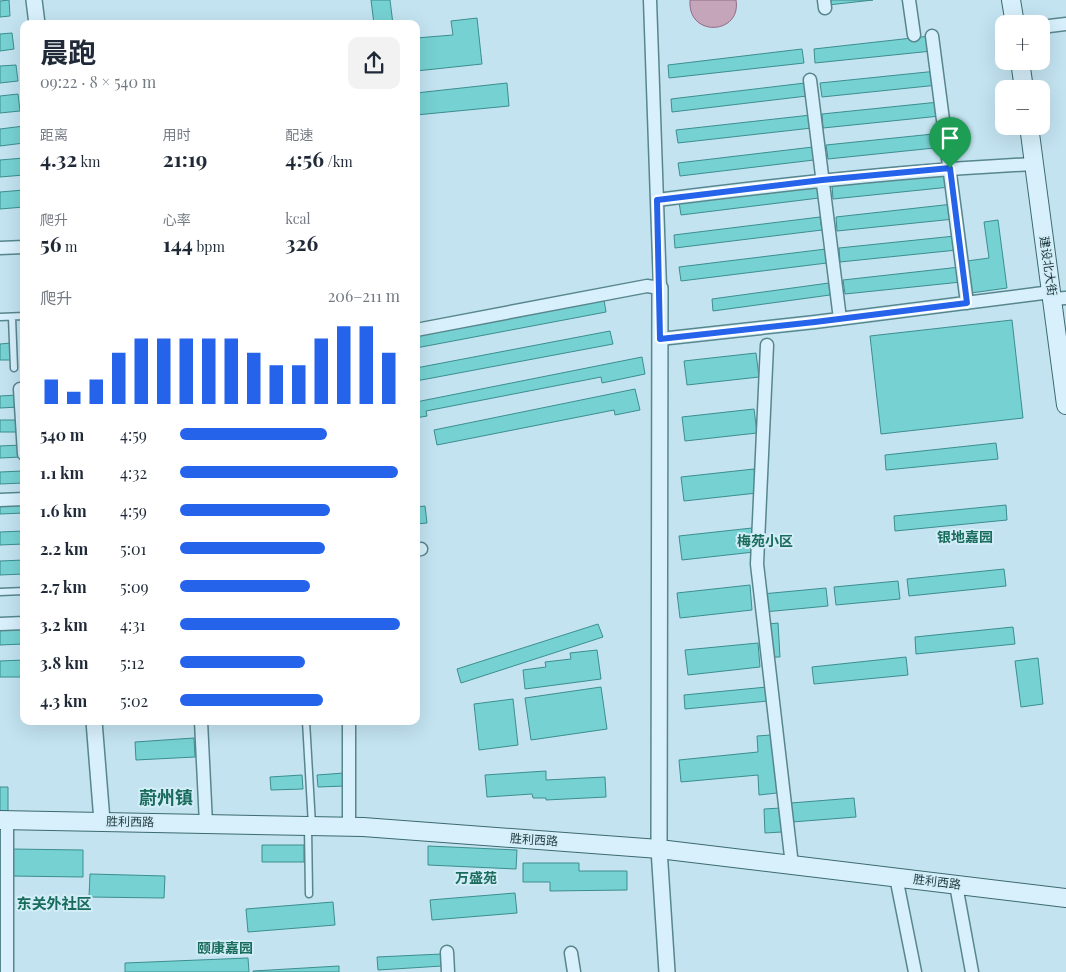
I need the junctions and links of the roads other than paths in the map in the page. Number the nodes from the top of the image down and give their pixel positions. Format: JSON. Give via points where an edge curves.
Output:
{"nodes":[{"id":1,"x":34,"y":0,"type":"edge"},
{"id":2,"x":650,"y":0,"type":"edge"},
{"id":3,"x":910,"y":0,"type":"edge"},
{"id":4,"x":1012,"y":0,"type":"edge"},
{"id":5,"x":1014,"y":15,"type":"edge"},
{"id":6,"x":36,"y":20,"type":"edge"},
{"id":7,"x":1066,"y":24,"type":"edge"},
{"id":8,"x":1050,"y":26,"type":"edge"},
{"id":9,"x":914,"y":35,"type":"dead end"},
{"id":10,"x":932,"y":36,"type":"dead end"},
{"id":11,"x":810,"y":80,"type":"dead end"},
{"id":12,"x":1030,"y":135,"type":"edge"},
{"id":13,"x":1034,"y":164,"type":"junction"},
{"id":14,"x":950,"y":168,"type":"junction"},
{"id":15,"x":822,"y":180,"type":"junction"},
{"id":16,"x":657,"y":200,"type":"junction"},
{"id":17,"x":20,"y":246,"type":"edge"},
{"id":18,"x":0,"y":248,"type":"edge"},
{"id":19,"x":660,"y":288,"type":"junction"},
{"id":20,"x":1056,"y":296,"type":"edge"},
{"id":21,"x":967,"y":303,"type":"junction"},
{"id":22,"x":20,"y":316,"type":"edge"},
{"id":23,"x":0,"y":317,"type":"edge"},
{"id":24,"x":12,"y":317,"type":"junction"},
{"id":25,"x":840,"y":319,"type":"junction"},
{"id":26,"x":420,"y":329,"type":"edge"},
{"id":27,"x":660,"y":339,"type":"junction"},
{"id":28,"x":767,"y":345,"type":"dead end"},
{"id":29,"x":14,"y":368,"type":"dead end"},
{"id":30,"x":1066,"y":405,"type":"edge"},
{"id":31,"x":20,"y":499,"type":"edge"},
{"id":32,"x":0,"y":500,"type":"edge"},
{"id":33,"x":0,"y":592,"type":"edge"},
{"id":34,"x":20,"y":592,"type":"edge"},
{"id":35,"x":20,"y":623,"type":"edge"},
{"id":36,"x":0,"y":624,"type":"edge"},
{"id":37,"x":94,"y":725,"type":"edge"},
{"id":38,"x":201,"y":725,"type":"edge"},
{"id":39,"x":306,"y":725,"type":"edge"},
{"id":40,"x":349,"y":725,"type":"edge"},
{"id":41,"x":3,"y":820,"type":"edge"},
{"id":42,"x":102,"y":822,"type":"junction"},
{"id":43,"x":206,"y":824,"type":"junction"},
{"id":44,"x":310,"y":826,"type":"junction"},
{"id":45,"x":349,"y":826,"type":"junction"},
{"id":46,"x":659,"y":850,"type":"junction"},
{"id":47,"x":792,"y":865,"type":"junction"},
{"id":48,"x":896,"y":878,"type":"junction"},
{"id":49,"x":956,"y":885,"type":"junction"},
{"id":50,"x":309,"y":894,"type":"dead end"},
{"id":51,"x":1066,"y":898,"type":"edge"},
{"id":52,"x":447,"y":952,"type":"dead end"},
{"id":53,"x":571,"y":953,"type":"dead end"},
{"id":54,"x":7,"y":972,"type":"edge"},
{"id":55,"x":448,"y":972,"type":"edge"},
{"id":56,"x":574,"y":972,"type":"edge"},
{"id":57,"x":667,"y":972,"type":"edge"},
{"id":58,"x":915,"y":972,"type":"edge"},
{"id":59,"x":972,"y":972,"type":"edge"}],
"edges":[{"from":1,"to":6,"type":"street"},
{"from":2,"to":16,"type":"street"},
{"from":3,"to":9,"type":"street"},
{"from":4,"to":5,"type":"main road"},
{"from":7,"to":8,"type":"street"},
{"from":10,"to":14,"type":"street"},
{"from":11,"to":15,"type":"street"},
{"from":12,"to":13,"type":"main road","name":"建设北大街"},
{"from":13,"to":14,"type":"street"},
{"from":13,"to":20,"type":"main road","name":"建设北大街"},
{"from":14,"to":15,"type":"street"},
{"from":14,"to":21,"type":"street"},
{"from":15,"to":16,"type":"street"},
{"from":15,"to":25,"type":"street"},
{"from":16,"to":19,"type":"street"},
{"from":17,"to":18,"type":"street"},
{"from":19,"to":26,"type":"street","via":[[647,286]]},
{"from":19,"to":27,"type":"street"},
{"from":20,"to":21,"type":"street"},
{"from":20,"to":30,"type":"main road","name":"建设北大街"},
{"from":21,"to":25,"type":"street"},
{"from":22,"to":24,"type":"lane"},
{"from":23,"to":24,"type":"lane"},
{"from":24,"to":29,"type":"lane"},
{"from":25,"to":27,"type":"street"},
{"from":27,"to":46,"type":"street"},
{"from":28,"to":47,"type":"street","via":[[757,564]]},
{"from":31,"to":32,"type":"street"},
{"from":33,"to":34,"type":"lane"},
{"from":35,"to":36,"type":"street"},
{"from":37,"to":42,"type":"street"},
{"from":38,"to":43,"type":"street"},
{"from":39,"to":44,"type":"lane"},
{"from":40,"to":45,"type":"street"},
{"from":41,"to":42,"type":"main road","name":"胜利西路"},
{"from":41,"to":54,"type":"street"},
{"from":42,"to":43,"type":"main road","name":"胜利西路"},
{"from":43,"to":44,"type":"main road","name":"胜利西路"},
{"from":44,"to":45,"type":"main road","name":"胜利西路"},
{"from":44,"to":50,"type":"lane"},
{"from":45,"to":46,"type":"main road","name":"胜利西路"},
{"from":46,"to":47,"type":"main road","name":"胜利西路"},
{"from":46,"to":57,"type":"street"},
{"from":47,"to":48,"type":"main road","name":"胜利西路"},
{"from":48,"to":49,"type":"main road","name":"胜利西路"},
{"from":48,"to":58,"type":"street"},
{"from":49,"to":51,"type":"main road","name":"胜利西路"},
{"from":49,"to":59,"type":"street"},
{"from":52,"to":55,"type":"street"},
{"from":53,"to":56,"type":"street"}]}
